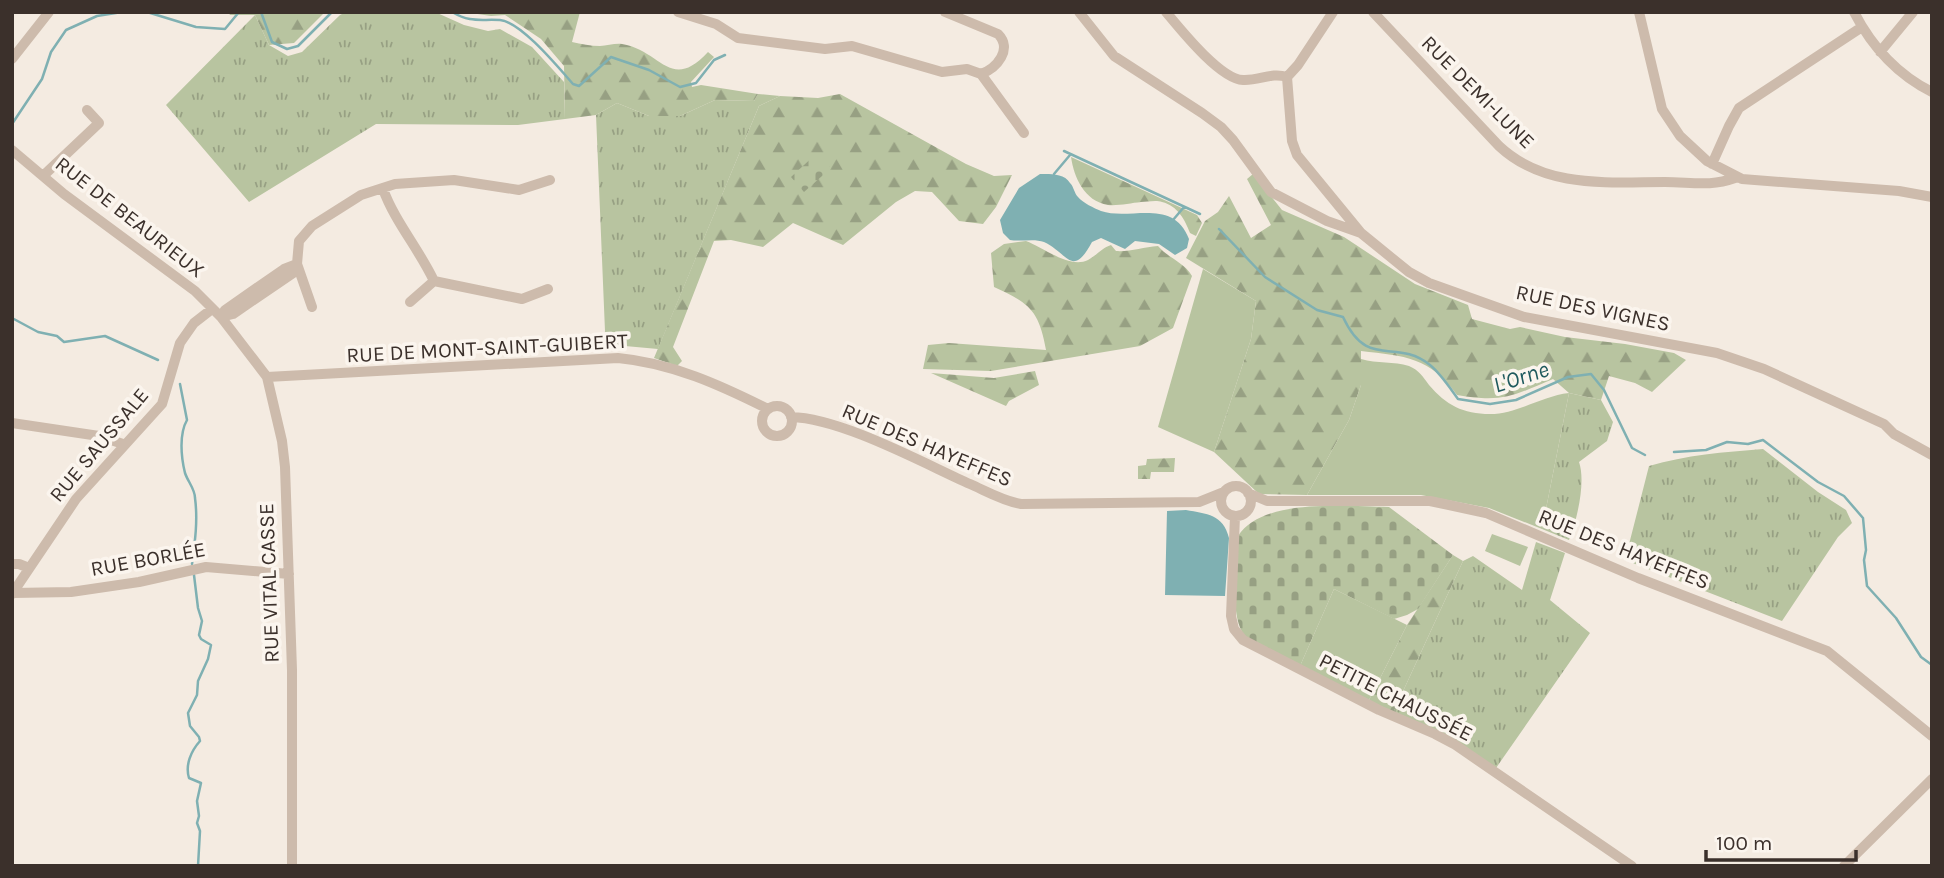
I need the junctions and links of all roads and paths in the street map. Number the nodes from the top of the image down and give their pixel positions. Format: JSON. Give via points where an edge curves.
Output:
{"nodes":[{"id":1,"x":49,"y":12,"type":"edge"},
{"id":2,"x":678,"y":12,"type":"edge"},
{"id":3,"x":946,"y":12,"type":"edge"},
{"id":4,"x":1079,"y":12,"type":"edge"},
{"id":5,"x":1166,"y":12,"type":"edge"},
{"id":6,"x":1332,"y":12,"type":"edge"},
{"id":7,"x":1373,"y":12,"type":"edge"},
{"id":8,"x":1639,"y":12,"type":"edge"},
{"id":9,"x":1854,"y":12,"type":"edge"},
{"id":10,"x":1913,"y":12,"type":"edge"},
{"id":11,"x":1862,"y":27,"type":"junction"},
{"id":12,"x":1880,"y":52,"type":"junction"},
{"id":13,"x":12,"y":59,"type":"edge"},
{"id":14,"x":981,"y":74,"type":"junction"},
{"id":15,"x":1287,"y":77,"type":"junction"},
{"id":16,"x":1932,"y":92,"type":"edge"},
{"id":17,"x":87,"y":110,"type":"dead end"},
{"id":18,"x":1024,"y":133,"type":"dead end"},
{"id":19,"x":12,"y":150,"type":"edge"},
{"id":20,"x":1712,"y":164,"type":"junction"},
{"id":21,"x":44,"y":175,"type":"junction"},
{"id":22,"x":1735,"y":178,"type":"junction"},
{"id":23,"x":550,"y":180,"type":"dead end"},
{"id":24,"x":383,"y":189,"type":"junction"},
{"id":25,"x":1932,"y":197,"type":"edge"},
{"id":26,"x":1361,"y":233,"type":"junction"},
{"id":27,"x":297,"y":264,"type":"junction"},
{"id":28,"x":434,"y":281,"type":"junction"},
{"id":29,"x":548,"y":289,"type":"dead end"},
{"id":30,"x":410,"y":302,"type":"dead end"},
{"id":31,"x":312,"y":307,"type":"dead end"},
{"id":32,"x":212,"y":309,"type":"junction"},
{"id":33,"x":221,"y":317,"type":"junction"},
{"id":34,"x":267,"y":377,"type":"junction"},
{"id":35,"x":748,"y":399,"type":"junction"},
{"id":36,"x":768,"y":409,"type":"junction"},
{"id":37,"x":761,"y":420,"type":"junction"},
{"id":38,"x":791,"y":422,"type":"junction"},
{"id":39,"x":12,"y":423,"type":"edge"},
{"id":40,"x":123,"y":444,"type":"junction"},
{"id":41,"x":1932,"y":455,"type":"edge"},
{"id":42,"x":1224,"y":492,"type":"junction"},
{"id":43,"x":1248,"y":494,"type":"junction"},
{"id":44,"x":1267,"y":501,"type":"junction"},
{"id":45,"x":1199,"y":502,"type":"junction"},
{"id":46,"x":1250,"y":509,"type":"junction"},
{"id":47,"x":1224,"y":510,"type":"junction"},
{"id":48,"x":1235,"y":516,"type":"junction"},
{"id":49,"x":12,"y":564,"type":"edge"},
{"id":50,"x":29,"y":568,"type":"junction"},
{"id":51,"x":289,"y":574,"type":"junction"},
{"id":52,"x":12,"y":594,"type":"edge"},
{"id":53,"x":1932,"y":736,"type":"edge"},
{"id":54,"x":1932,"y":779,"type":"edge"},
{"id":55,"x":292,"y":866,"type":"edge"},
{"id":56,"x":1632,"y":866,"type":"edge"},
{"id":57,"x":1844,"y":866,"type":"edge"}],
"edges":[{"from":1,"to":13,"type":"street"},
{"from":2,"to":14,"type":"street","via":[[716,24],[742,39],[825,49],[852,46],[942,72],[967,69]]},
{"from":3,"to":14,"type":"street","via":[[998,34],[1004,41],[1001,58]]},
{"from":4,"to":26,"type":"street","via":[[1114,56],[1221,127],[1271,192]]},
{"from":5,"to":15,"type":"street","via":[[1231,76],[1245,81],[1269,75]]},
{"from":6,"to":15,"type":"street"},
{"from":7,"to":22,"type":"street","name":"RUE DEMI-LUNE","via":[[1499,146],[1532,170],[1566,179],[1620,183],[1717,184]]},
{"from":8,"to":20,"type":"street","via":[[1662,109],[1680,136]]},
{"from":9,"to":11,"type":"street"},
{"from":10,"to":12,"type":"street"},
{"from":11,"to":12,"type":"street"},
{"from":11,"to":20,"type":"street","via":[[1744,104],[1732,119]]},
{"from":12,"to":16,"type":"street","via":[[1908,78]]},
{"from":14,"to":18,"type":"street"},
{"from":15,"to":26,"type":"street","name":"RUE DES VIGNES","via":[[1297,155]]},
{"from":17,"to":21,"type":"street","via":[[99,123]]},
{"from":19,"to":21,"type":"street","name":"RUE DE BEAURIEUX"},
{"from":20,"to":22,"type":"street"},
{"from":21,"to":32,"type":"street","name":"RUE DE BEAURIEUX"},
{"from":22,"to":25,"type":"street"},
{"from":23,"to":24,"type":"street","via":[[519,190],[454,180]]},
{"from":24,"to":27,"type":"street","via":[[361,195],[313,226],[299,241]]},
{"from":24,"to":28,"type":"street"},
{"from":26,"to":41,"type":"street","name":"RUE DES VIGNES","via":[[1429,283],[1524,317],[1717,353],[1764,369],[1884,424]]},
{"from":27,"to":31,"type":"street"},
{"from":27,"to":33,"type":"street","via":[[293,273],[273,287]]},
{"from":28,"to":29,"type":"street","via":[[522,299]]},
{"from":28,"to":30,"type":"street"},
{"from":32,"to":33,"type":"street","name":"RUE DE BEAURIEUX"},
{"from":32,"to":40,"type":"street","name":"RUE SAUSSALE","via":[[194,323],[180,343],[165,399]]},
{"from":33,"to":34,"type":"street","name":"RUE VITAL CASSE"},
{"from":34,"to":35,"type":"street","name":"RUE DE MONT-SAINT-GUIBERT","via":[[618,358],[654,363]]},
{"from":34,"to":51,"type":"street","name":"RUE VITAL CASSE","via":[[285,456]]},
{"from":35,"to":36,"type":"street"},
{"from":35,"to":37,"type":"street"},
{"from":36,"to":37,"type":"street"},
{"from":36,"to":38,"type":"street","via":[[783,407]]},
{"from":37,"to":38,"type":"street","via":[[765,432],[773,436],[782,435]]},
{"from":38,"to":45,"type":"street","name":"RUE DES HAYEFFES","via":[[824,422],[1014,503]]},
{"from":39,"to":40,"type":"street"},
{"from":40,"to":50,"type":"street","name":"RUE SAUSSALE","via":[[76,499]]},
{"from":42,"to":43,"type":"street","via":[[1238,485]]},
{"from":42,"to":45,"type":"street","name":"RUE DES HAYEFFES"},
{"from":42,"to":47,"type":"street"},
{"from":43,"to":44,"type":"street","name":"RUE DES HAYEFFES"},
{"from":43,"to":46,"type":"street"},
{"from":44,"to":46,"type":"street","name":"RUE DES HAYEFFES"},
{"from":44,"to":53,"type":"street","name":"RUE DES HAYEFFES","via":[[1430,501],[1486,513],[1637,578],[1827,651]]},
{"from":45,"to":47,"type":"street","name":"RUE DES HAYEFFES"},
{"from":46,"to":48,"type":"street"},
{"from":47,"to":48,"type":"street"},
{"from":48,"to":56,"type":"street","name":"PETITE CHAUSSÉE","via":[[1231,616],[1243,640],[1454,744]]},
{"from":49,"to":50,"type":"street"},
{"from":50,"to":52,"type":"street","name":"RUE SAUSSALE"},
{"from":51,"to":52,"type":"street","name":"RUE BORLÉE","via":[[205,567],[71,592]]},
{"from":51,"to":55,"type":"street","name":"RUE VITAL CASSE"},
{"from":54,"to":57,"type":"street"}]}
